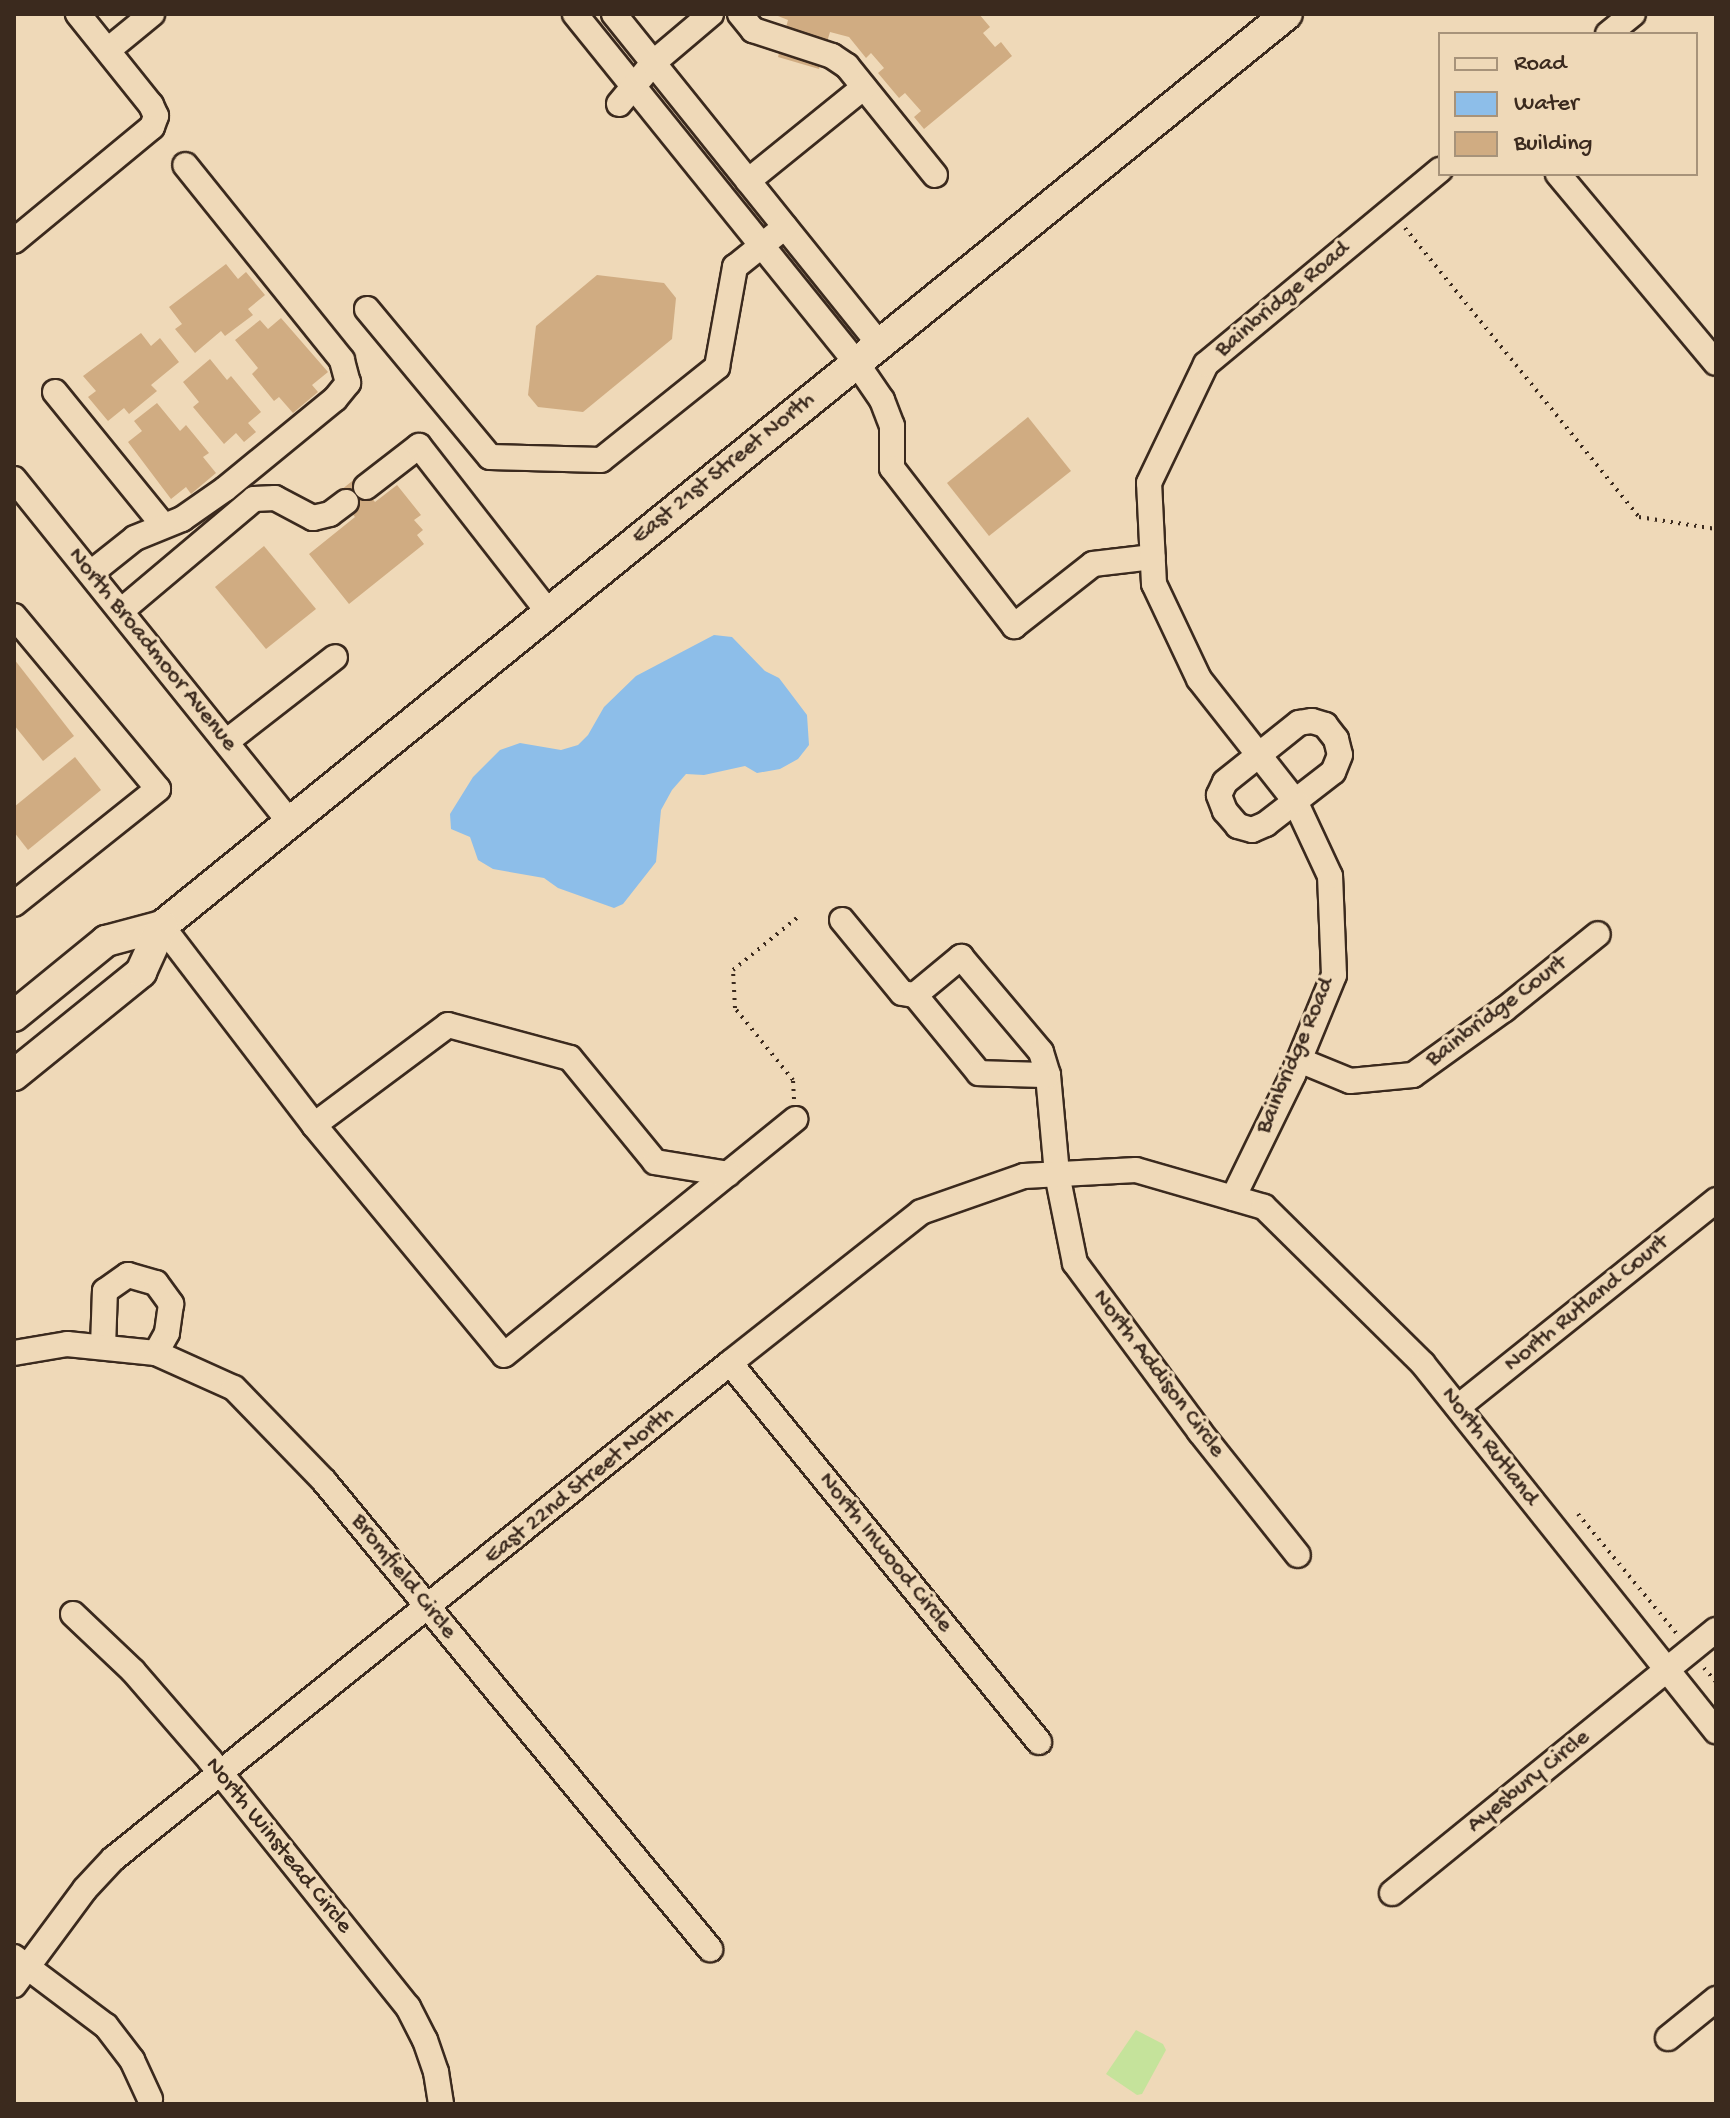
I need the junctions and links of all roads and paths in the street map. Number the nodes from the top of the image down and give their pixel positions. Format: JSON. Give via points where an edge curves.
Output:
{"nodes":[{"id":1,"x":78,"y":14,"type":"edge"},
{"id":2,"x":152,"y":14,"type":"edge"},
{"id":3,"x":575,"y":14,"type":"edge"},
{"id":4,"x":614,"y":14,"type":"edge"},
{"id":5,"x":711,"y":14,"type":"edge"},
{"id":6,"x":740,"y":14,"type":"edge"},
{"id":7,"x":1287,"y":14,"type":"edge"},
{"id":8,"x":1633,"y":14,"type":"edge"},
{"id":9,"x":1610,"y":32,"type":"edge"},
{"id":10,"x":108,"y":50,"type":"junction"},
{"id":11,"x":653,"y":63,"type":"junction"},
{"id":12,"x":864,"y":87,"type":"junction"},
{"id":13,"x":626,"y":96,"type":"junction"},
{"id":14,"x":185,"y":165,"type":"dead end"},
{"id":15,"x":1438,"y":172,"type":"edge"},
{"id":16,"x":935,"y":175,"type":"dead end"},
{"id":17,"x":1560,"y":176,"type":"edge"},
{"id":18,"x":748,"y":181,"type":"junction"},
{"id":19,"x":1391,"y":210,"type":"junction"},
{"id":20,"x":785,"y":227,"type":"junction"},
{"id":21,"x":14,"y":241,"type":"edge"},
{"id":22,"x":762,"y":245,"type":"junction"},
{"id":23,"x":367,"y":309,"type":"dead end"},
{"id":24,"x":868,"y":353,"type":"junction"},
{"id":25,"x":1716,"y":363,"type":"edge"},
{"id":26,"x":55,"y":392,"type":"dead end"},
{"id":27,"x":14,"y":479,"type":"edge"},
{"id":28,"x":366,"y":487,"type":"dead end"},
{"id":29,"x":346,"y":502,"type":"dead end"},
{"id":30,"x":163,"y":525,"type":"junction"},
{"id":31,"x":1716,"y":529,"type":"edge"},
{"id":32,"x":1153,"y":557,"type":"junction"},
{"id":33,"x":91,"y":573,"type":"junction"},
{"id":34,"x":121,"y":611,"type":"junction"},
{"id":35,"x":548,"y":612,"type":"junction"},
{"id":36,"x":14,"y":616,"type":"edge"},
{"id":37,"x":335,"y":657,"type":"dead end"},
{"id":38,"x":226,"y":742,"type":"junction"},
{"id":39,"x":1259,"y":756,"type":"junction"},
{"id":40,"x":1295,"y":801,"type":"junction"},
{"id":41,"x":289,"y":821,"type":"junction"},
{"id":42,"x":14,"y":904,"type":"edge"},
{"id":43,"x":798,"y":917,"type":"dead end"},
{"id":44,"x":842,"y":920,"type":"dead end"},
{"id":45,"x":162,"y":926,"type":"junction"},
{"id":46,"x":1598,"y":934,"type":"dead end"},
{"id":47,"x":915,"y":995,"type":"junction"},
{"id":48,"x":14,"y":1016,"type":"edge"},
{"id":49,"x":1299,"y":1060,"type":"junction"},
{"id":50,"x":16,"y":1068,"type":"edge"},
{"id":51,"x":1048,"y":1075,"type":"junction"},
{"id":52,"x":795,"y":1119,"type":"joint"},
{"id":53,"x":314,"y":1125,"type":"junction"},
{"id":54,"x":728,"y":1174,"type":"junction"},
{"id":55,"x":1057,"y":1174,"type":"junction"},
{"id":56,"x":1233,"y":1198,"type":"junction"},
{"id":57,"x":1716,"y":1200,"type":"edge"},
{"id":58,"x":103,"y":1347,"type":"junction"},
{"id":59,"x":14,"y":1353,"type":"edge"},
{"id":60,"x":156,"y":1353,"type":"junction"},
{"id":61,"x":730,"y":1363,"type":"junction"},
{"id":62,"x":1458,"y":1407,"type":"junction"},
{"id":63,"x":1578,"y":1514,"type":"dead end"},
{"id":64,"x":1298,"y":1555,"type":"dead end"},
{"id":65,"x":429,"y":1609,"type":"junction"},
{"id":66,"x":73,"y":1614,"type":"dead end"},
{"id":67,"x":1716,"y":1630,"type":"edge"},
{"id":68,"x":1690,"y":1651,"type":"junction"},
{"id":69,"x":1666,"y":1670,"type":"junction"},
{"id":70,"x":1716,"y":1682,"type":"edge"},
{"id":71,"x":1716,"y":1731,"type":"edge"},
{"id":72,"x":1039,"y":1742,"type":"dead end"},
{"id":73,"x":220,"y":1773,"type":"junction"},
{"id":74,"x":1392,"y":1893,"type":"dead end"},
{"id":75,"x":710,"y":1949,"type":"dead end"},
{"id":76,"x":18,"y":1969,"type":"edge"},
{"id":77,"x":1716,"y":1999,"type":"edge"},
{"id":78,"x":1668,"y":2038,"type":"dead end"},
{"id":79,"x":150,"y":2099,"type":"dead end"},
{"id":80,"x":441,"y":2104,"type":"edge"}],
"edges":[{"from":1,"to":10,"type":"street"},
{"from":2,"to":10,"type":"street"},
{"from":3,"to":13,"type":"street"},
{"from":4,"to":11,"type":"street"},
{"from":5,"to":11,"type":"street"},
{"from":6,"to":12,"type":"street","via":[[753,30],[832,56]]},
{"from":7,"to":24,"type":"main road","name":"East 21st Street North"},
{"from":8,"to":9,"type":"street"},
{"from":10,"to":21,"type":"street","via":[[151,105],[156,116],[152,127]]},
{"from":11,"to":13,"type":"street"},
{"from":11,"to":18,"type":"street"},
{"from":12,"to":16,"type":"street"},
{"from":12,"to":18,"type":"street"},
{"from":13,"to":22,"type":"street"},
{"from":14,"to":30,"type":"street","via":[[342,360],[348,383],[225,489],[182,519]]},
{"from":15,"to":19,"type":"street","name":"Bainbridge Road"},
{"from":17,"to":25,"type":"street"},
{"from":18,"to":20,"type":"street"},
{"from":19,"to":31,"type":"path","via":[[1639,517]]},
{"from":19,"to":32,"type":"street","name":"Bainbridge Road","via":[[1206,364],[1149,483]]},
{"from":20,"to":22,"type":"street"},
{"from":20,"to":24,"type":"street"},
{"from":22,"to":23,"type":"street","via":[[735,267],[717,367],[601,460],[490,457]]},
{"from":22,"to":24,"type":"street"},
{"from":24,"to":32,"type":"street","via":[[892,426],[892,468],[1014,626],[1093,564]]},
{"from":24,"to":35,"type":"main road","name":"East 21st Street North"},
{"from":26,"to":30,"type":"street"},
{"from":27,"to":33,"type":"street","name":"North Broadmoor Avenue"},
{"from":28,"to":35,"type":"street","via":[[419,446]]},
{"from":29,"to":34,"type":"street","via":[[313,518],[275,498],[254,499]]},
{"from":30,"to":33,"type":"street","via":[[135,538]]},
{"from":32,"to":39,"type":"street","name":"Bainbridge Road","via":[[1154,584],[1199,679]]},
{"from":33,"to":34,"type":"street","name":"North Broadmoor Avenue"},
{"from":34,"to":38,"type":"street","name":"North Broadmoor Avenue"},
{"from":35,"to":41,"type":"main road","name":"East 21st Street North"},
{"from":36,"to":42,"type":"street","via":[[158,789]]},
{"from":37,"to":38,"type":"street"},
{"from":38,"to":41,"type":"street","name":"North Broadmoor Avenue"},
{"from":39,"to":40,"type":"street","name":"Bainbridge Road"},
{"from":39,"to":40,"type":"street","via":[[1225,782],[1219,795],[1225,811],[1238,826],[1252,830]]},
{"from":39,"to":40,"type":"street","via":[[1299,723],[1325,725],[1336,739],[1337,764]]},
{"from":40,"to":49,"type":"street","name":"Bainbridge Road","via":[[1330,876],[1334,975]]},
{"from":41,"to":45,"type":"main road","name":"East 21st Street North"},
{"from":43,"to":52,"type":"path","via":[[733,970],[735,1008],[793,1080]]},
{"from":44,"to":47,"type":"street","via":[[902,993]]},
{"from":45,"to":48,"type":"main road","name":"East 21st Street North","via":[[106,941]]},
{"from":45,"to":50,"type":"main road","name":"East 21st Street North","via":[[141,972]]},
{"from":45,"to":53,"type":"street"},
{"from":46,"to":49,"type":"street","name":"Bainbridge Court","via":[[1413,1075],[1350,1081]]},
{"from":47,"to":51,"type":"street","via":[[979,1073]]},
{"from":47,"to":51,"type":"street","via":[[961,957],[1041,1052]]},
{"from":49,"to":56,"type":"street","name":"Bainbridge Road"},
{"from":51,"to":55,"type":"street","name":"North Addison Circle"},
{"from":52,"to":54,"type":"street"},
{"from":53,"to":54,"type":"street","via":[[448,1025],[570,1058],[655,1162]]},
{"from":53,"to":54,"type":"street","via":[[504,1355]]},
{"from":55,"to":56,"type":"street","name":"East 22nd Street North","via":[[1136,1170]]},
{"from":55,"to":61,"type":"street","name":"East 22nd Street North","via":[[1024,1176],[921,1212]]},
{"from":55,"to":64,"type":"street","name":"North Addison Circle","via":[[1075,1263]]},
{"from":56,"to":62,"type":"street","name":"North Rutland","via":[[1264,1207],[1423,1364]]},
{"from":57,"to":62,"type":"street","name":"North Rutland Court"},
{"from":58,"to":59,"type":"street","name":"Bromfield Circle","via":[[67,1344]]},
{"from":58,"to":60,"type":"street","name":"Bromfield Circle"},
{"from":58,"to":60,"type":"street","via":[[105,1291],[128,1275],[156,1283],[171,1304],[167,1333]]},
{"from":60,"to":65,"type":"street","name":"Bromfield Circle","via":[[234,1388],[324,1481]]},
{"from":61,"to":65,"type":"street","name":"East 22nd Street North"},
{"from":61,"to":72,"type":"street","name":"North Inwood Circle"},
{"from":62,"to":69,"type":"street","name":"North Rutland"},
{"from":63,"to":68,"type":"path"},
{"from":65,"to":73,"type":"street","name":"East 22nd Street North"},
{"from":65,"to":75,"type":"street","name":"Bromfield Circle"},
{"from":66,"to":73,"type":"street","name":"North Winstead Circle","via":[[133,1671]]},
{"from":67,"to":68,"type":"street","name":"Ayesbury Circle"},
{"from":68,"to":69,"type":"street","name":"Ayesbury Circle"},
{"from":68,"to":70,"type":"path"},
{"from":69,"to":71,"type":"street","name":"North Rutland"},
{"from":69,"to":74,"type":"street","name":"Ayesbury Circle"},
{"from":73,"to":76,"type":"street","name":"East 22nd Street North","via":[[113,1859]]},
{"from":73,"to":80,"type":"street","name":"North Winstead Circle","via":[[408,2007],[432,2061]]},
{"from":76,"to":79,"type":"street","via":[[106,2026],[132,2060]]},
{"from":77,"to":78,"type":"street"}]}
